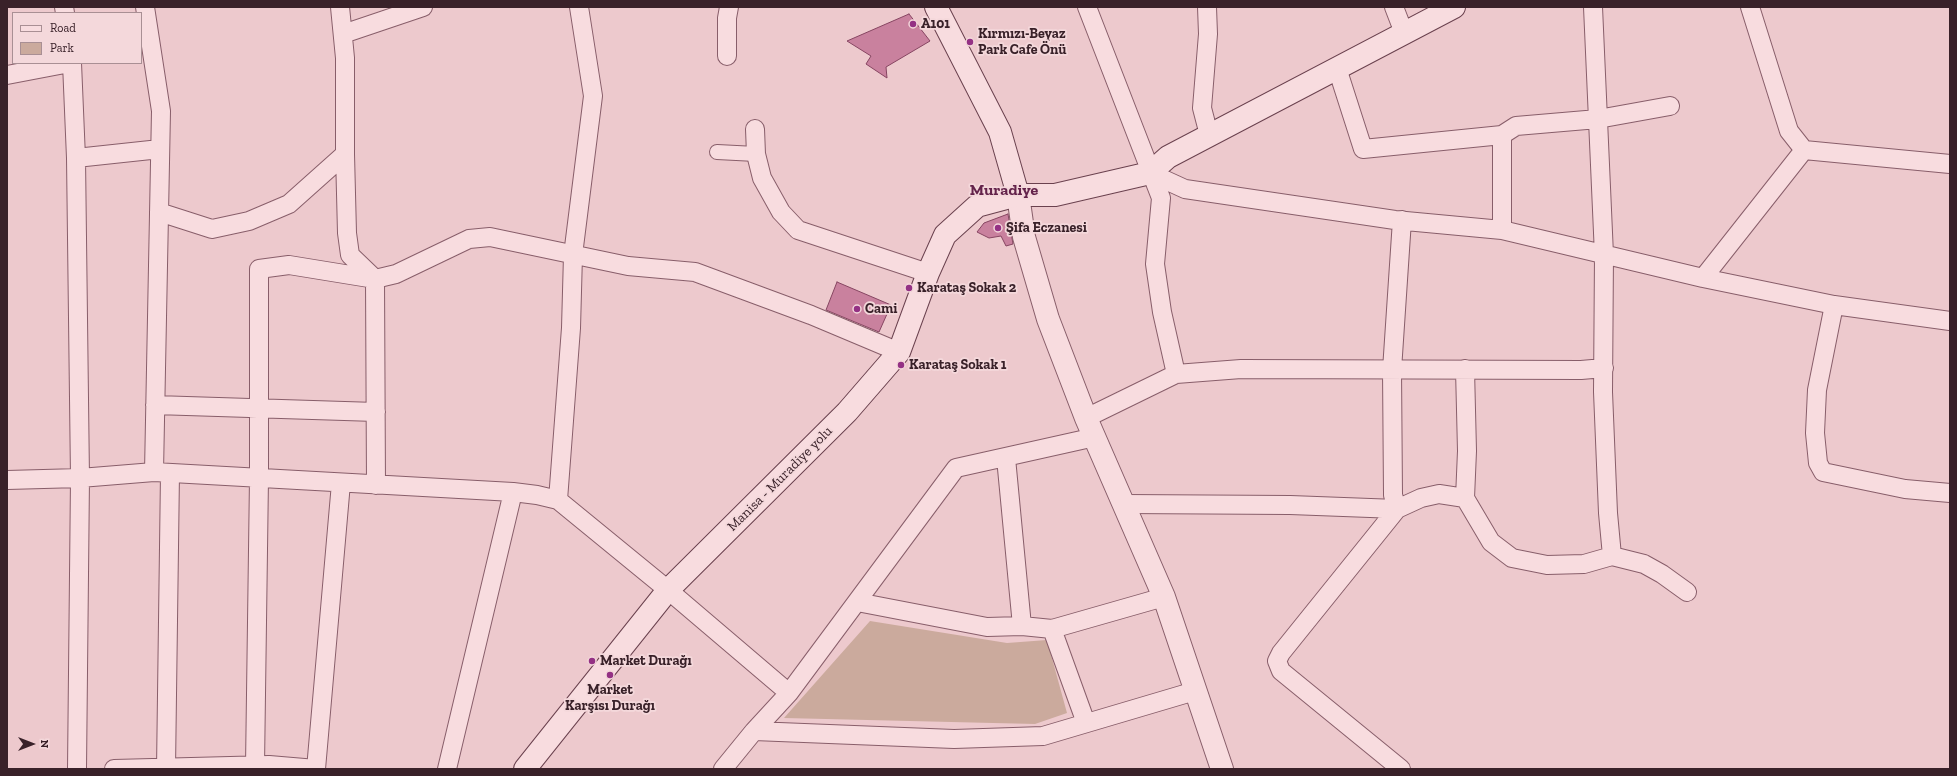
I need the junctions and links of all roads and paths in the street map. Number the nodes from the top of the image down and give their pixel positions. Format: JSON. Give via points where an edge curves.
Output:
{"nodes":[{"id":1,"x":145,"y":7,"type":"edge"},
{"id":2,"x":340,"y":7,"type":"edge"},
{"id":3,"x":422,"y":7,"type":"edge"},
{"id":4,"x":579,"y":7,"type":"edge"},
{"id":5,"x":729,"y":7,"type":"edge"},
{"id":6,"x":936,"y":7,"type":"edge"},
{"id":7,"x":1087,"y":7,"type":"edge"},
{"id":8,"x":1207,"y":7,"type":"edge"},
{"id":9,"x":1394,"y":7,"type":"edge"},
{"id":10,"x":1454,"y":7,"type":"edge"},
{"id":11,"x":1593,"y":7,"type":"edge"},
{"id":12,"x":1754,"y":9,"type":"edge"},
{"id":13,"x":1404,"y":33,"type":"junction"},
{"id":14,"x":343,"y":34,"type":"junction"},
{"id":15,"x":727,"y":56,"type":"dead end"},
{"id":16,"x":65,"y":64,"type":"edge"},
{"id":17,"x":71,"y":64,"type":"edge"},
{"id":18,"x":1337,"y":68,"type":"junction"},
{"id":19,"x":7,"y":74,"type":"edge"},
{"id":20,"x":1670,"y":106,"type":"dead end"},
{"id":21,"x":1598,"y":119,"type":"junction"},
{"id":22,"x":755,"y":129,"type":"dead end"},
{"id":23,"x":1502,"y":135,"type":"junction"},
{"id":24,"x":1209,"y":136,"type":"junction"},
{"id":25,"x":160,"y":150,"type":"junction"},
{"id":26,"x":1804,"y":150,"type":"junction"},
{"id":27,"x":717,"y":152,"type":"dead end"},
{"id":28,"x":345,"y":154,"type":"junction"},
{"id":29,"x":756,"y":154,"type":"junction"},
{"id":30,"x":76,"y":158,"type":"junction"},
{"id":31,"x":1950,"y":164,"type":"edge"},
{"id":32,"x":1150,"y":173,"type":"junction"},
{"id":33,"x":1018,"y":195,"type":"junction"},
{"id":34,"x":159,"y":212,"type":"junction"},
{"id":35,"x":1402,"y":220,"type":"junction"},
{"id":36,"x":1502,"y":230,"type":"junction"},
{"id":37,"x":573,"y":255,"type":"junction"},
{"id":38,"x":1604,"y":255,"type":"junction"},
{"id":39,"x":928,"y":273,"type":"junction"},
{"id":40,"x":1703,"y":278,"type":"junction"},
{"id":41,"x":375,"y":279,"type":"junction"},
{"id":42,"x":1834,"y":305,"type":"junction"},
{"id":43,"x":1950,"y":321,"type":"edge"},
{"id":44,"x":899,"y":352,"type":"junction"},
{"id":45,"x":1604,"y":368,"type":"junction"},
{"id":46,"x":1465,"y":369,"type":"junction"},
{"id":47,"x":1392,"y":370,"type":"junction"},
{"id":48,"x":1176,"y":374,"type":"junction"},
{"id":49,"x":155,"y":405,"type":"junction"},
{"id":50,"x":258,"y":408,"type":"junction"},
{"id":51,"x":376,"y":412,"type":"junction"},
{"id":52,"x":1090,"y":427,"type":"junction"},
{"id":53,"x":1006,"y":458,"type":"junction"},
{"id":54,"x":162,"y":473,"type":"junction"},
{"id":55,"x":80,"y":478,"type":"junction"},
{"id":56,"x":259,"y":478,"type":"junction"},
{"id":57,"x":7,"y":480,"type":"edge"},
{"id":58,"x":341,"y":483,"type":"junction"},
{"id":59,"x":376,"y":485,"type":"junction"},
{"id":60,"x":513,"y":492,"type":"junction"},
{"id":61,"x":1950,"y":493,"type":"edge"},
{"id":62,"x":1465,"y":498,"type":"junction"},
{"id":63,"x":558,"y":500,"type":"junction"},
{"id":64,"x":1124,"y":504,"type":"junction"},
{"id":65,"x":1398,"y":509,"type":"junction"},
{"id":66,"x":1612,"y":556,"type":"junction"},
{"id":67,"x":668,"y":590,"type":"junction"},
{"id":68,"x":1687,"y":592,"type":"dead end"},
{"id":69,"x":1164,"y":597,"type":"junction"},
{"id":70,"x":857,"y":602,"type":"junction"},
{"id":71,"x":1022,"y":626,"type":"junction"},
{"id":72,"x":1052,"y":629,"type":"junction"},
{"id":73,"x":1195,"y":690,"type":"junction"},
{"id":74,"x":789,"y":693,"type":"junction"},
{"id":75,"x":1086,"y":723,"type":"junction"},
{"id":76,"x":754,"y":731,"type":"junction"},
{"id":77,"x":255,"y":766,"type":"junction"},
{"id":78,"x":166,"y":768,"type":"edge"},
{"id":79,"x":76,"y":769,"type":"edge"},
{"id":80,"x":114,"y":769,"type":"edge"},
{"id":81,"x":316,"y":769,"type":"edge"},
{"id":82,"x":447,"y":769,"type":"edge"},
{"id":83,"x":526,"y":769,"type":"edge"},
{"id":84,"x":723,"y":769,"type":"edge"},
{"id":85,"x":1222,"y":769,"type":"edge"},
{"id":86,"x":1401,"y":769,"type":"edge"}],
"edges":[{"from":1,"to":25,"type":"street","via":[[161,111]]},
{"from":2,"to":14,"type":"street"},
{"from":3,"to":14,"type":"street"},
{"from":4,"to":37,"type":"street","via":[[593,96]]},
{"from":5,"to":15,"type":"street"},
{"from":6,"to":33,"type":"main road","via":[[1000,132]]},
{"from":7,"to":32,"type":"street"},
{"from":8,"to":24,"type":"street","via":[[1208,34],[1202,108]]},
{"from":9,"to":13,"type":"street"},
{"from":10,"to":13,"type":"main road"},
{"from":11,"to":21,"type":"street"},
{"from":12,"to":26,"type":"street","via":[[1789,131]]},
{"from":13,"to":18,"type":"main road"},
{"from":14,"to":28,"type":"street"},
{"from":16,"to":19,"type":"street"},
{"from":17,"to":30,"type":"street"},
{"from":18,"to":23,"type":"street","via":[[1363,149]]},
{"from":18,"to":24,"type":"main road"},
{"from":20,"to":21,"type":"street"},
{"from":21,"to":23,"type":"street","via":[[1516,126]]},
{"from":21,"to":38,"type":"street"},
{"from":22,"to":29,"type":"street"},
{"from":23,"to":36,"type":"street"},
{"from":24,"to":32,"type":"main road","via":[[1168,157]]},
{"from":25,"to":30,"type":"street"},
{"from":25,"to":34,"type":"street"},
{"from":26,"to":31,"type":"street"},
{"from":26,"to":40,"type":"street"},
{"from":27,"to":29,"type":"street"},
{"from":28,"to":34,"type":"street","via":[[289,204],[250,221],[212,229]]},
{"from":28,"to":41,"type":"street","via":[[350,255]]},
{"from":29,"to":39,"type":"street","via":[[762,178],[771,197],[798,230]]},
{"from":30,"to":55,"type":"street"},
{"from":32,"to":33,"type":"main road","name":"Manisa - Muradiye yolu","via":[[1055,195]]},
{"from":32,"to":35,"type":"street","via":[[1185,188]]},
{"from":32,"to":48,"type":"street","via":[[1161,198],[1155,264],[1162,312]]},
{"from":33,"to":39,"type":"main road","name":"Manisa - Muradiye yolu","via":[[977,206],[945,235]]},
{"from":33,"to":52,"type":"main road","via":[[1024,237],[1048,319]]},
{"from":34,"to":49,"type":"street"},
{"from":35,"to":36,"type":"street"},
{"from":35,"to":47,"type":"street"},
{"from":36,"to":38,"type":"street"},
{"from":37,"to":41,"type":"street","via":[[490,237],[469,239],[396,274]]},
{"from":37,"to":44,"type":"street","via":[[628,266],[695,272],[811,315]]},
{"from":37,"to":63,"type":"street","via":[[571,328]]},
{"from":38,"to":40,"type":"street"},
{"from":38,"to":45,"type":"street"},
{"from":39,"to":44,"type":"main road","name":"Manisa - Muradiye yolu"},
{"from":40,"to":42,"type":"street"},
{"from":41,"to":50,"type":"street","via":[[289,265],[259,270]]},
{"from":41,"to":51,"type":"street"},
{"from":42,"to":43,"type":"street"},
{"from":42,"to":61,"type":"street","via":[[1817,390],[1815,433],[1818,463],[1823,472],[1905,489]]},
{"from":44,"to":67,"type":"main road","name":"Manisa - Muradiye yolu","via":[[848,412]]},
{"from":45,"to":46,"type":"street"},
{"from":45,"to":66,"type":"street","via":[[1608,513]]},
{"from":46,"to":47,"type":"street"},
{"from":46,"to":62,"type":"street"},
{"from":47,"to":48,"type":"street","via":[[1241,369]]},
{"from":47,"to":65,"type":"street","via":[[1393,495]]},
{"from":48,"to":52,"type":"street"},
{"from":49,"to":50,"type":"street"},
{"from":49,"to":54,"type":"street"},
{"from":50,"to":51,"type":"street"},
{"from":50,"to":56,"type":"street"},
{"from":51,"to":59,"type":"street"},
{"from":52,"to":53,"type":"street"},
{"from":52,"to":64,"type":"main road"},
{"from":53,"to":70,"type":"street","via":[[956,468]]},
{"from":53,"to":71,"type":"street"},
{"from":54,"to":55,"type":"street"},
{"from":54,"to":56,"type":"street"},
{"from":54,"to":78,"type":"street"},
{"from":55,"to":57,"type":"street"},
{"from":55,"to":79,"type":"street"},
{"from":56,"to":58,"type":"street"},
{"from":56,"to":77,"type":"street"},
{"from":58,"to":59,"type":"street"},
{"from":58,"to":81,"type":"street"},
{"from":59,"to":60,"type":"street"},
{"from":60,"to":63,"type":"street"},
{"from":60,"to":82,"type":"street"},
{"from":62,"to":65,"type":"street","via":[[1440,494],[1421,498]]},
{"from":62,"to":66,"type":"street","via":[[1491,542],[1512,558],[1547,565],[1584,564]]},
{"from":63,"to":67,"type":"street"},
{"from":64,"to":65,"type":"street","via":[[1290,504]]},
{"from":64,"to":69,"type":"main road"},
{"from":65,"to":86,"type":"street","via":[[1277,661],[1281,671]]},
{"from":66,"to":68,"type":"street","via":[[1644,564]]},
{"from":67,"to":74,"type":"street"},
{"from":67,"to":83,"type":"main road","name":"Manisa - Muradiye yolu"},
{"from":69,"to":72,"type":"street"},
{"from":69,"to":73,"type":"main road"},
{"from":70,"to":71,"type":"street","via":[[987,627]]},
{"from":70,"to":74,"type":"street"},
{"from":71,"to":72,"type":"street"},
{"from":72,"to":75,"type":"street"},
{"from":73,"to":75,"type":"street"},
{"from":73,"to":85,"type":"main road"},
{"from":74,"to":76,"type":"street"},
{"from":75,"to":76,"type":"street","via":[[1043,736],[954,739]]},
{"from":76,"to":84,"type":"street"},
{"from":77,"to":78,"type":"street"},
{"from":77,"to":81,"type":"street"},
{"from":78,"to":80,"type":"street"}]}
